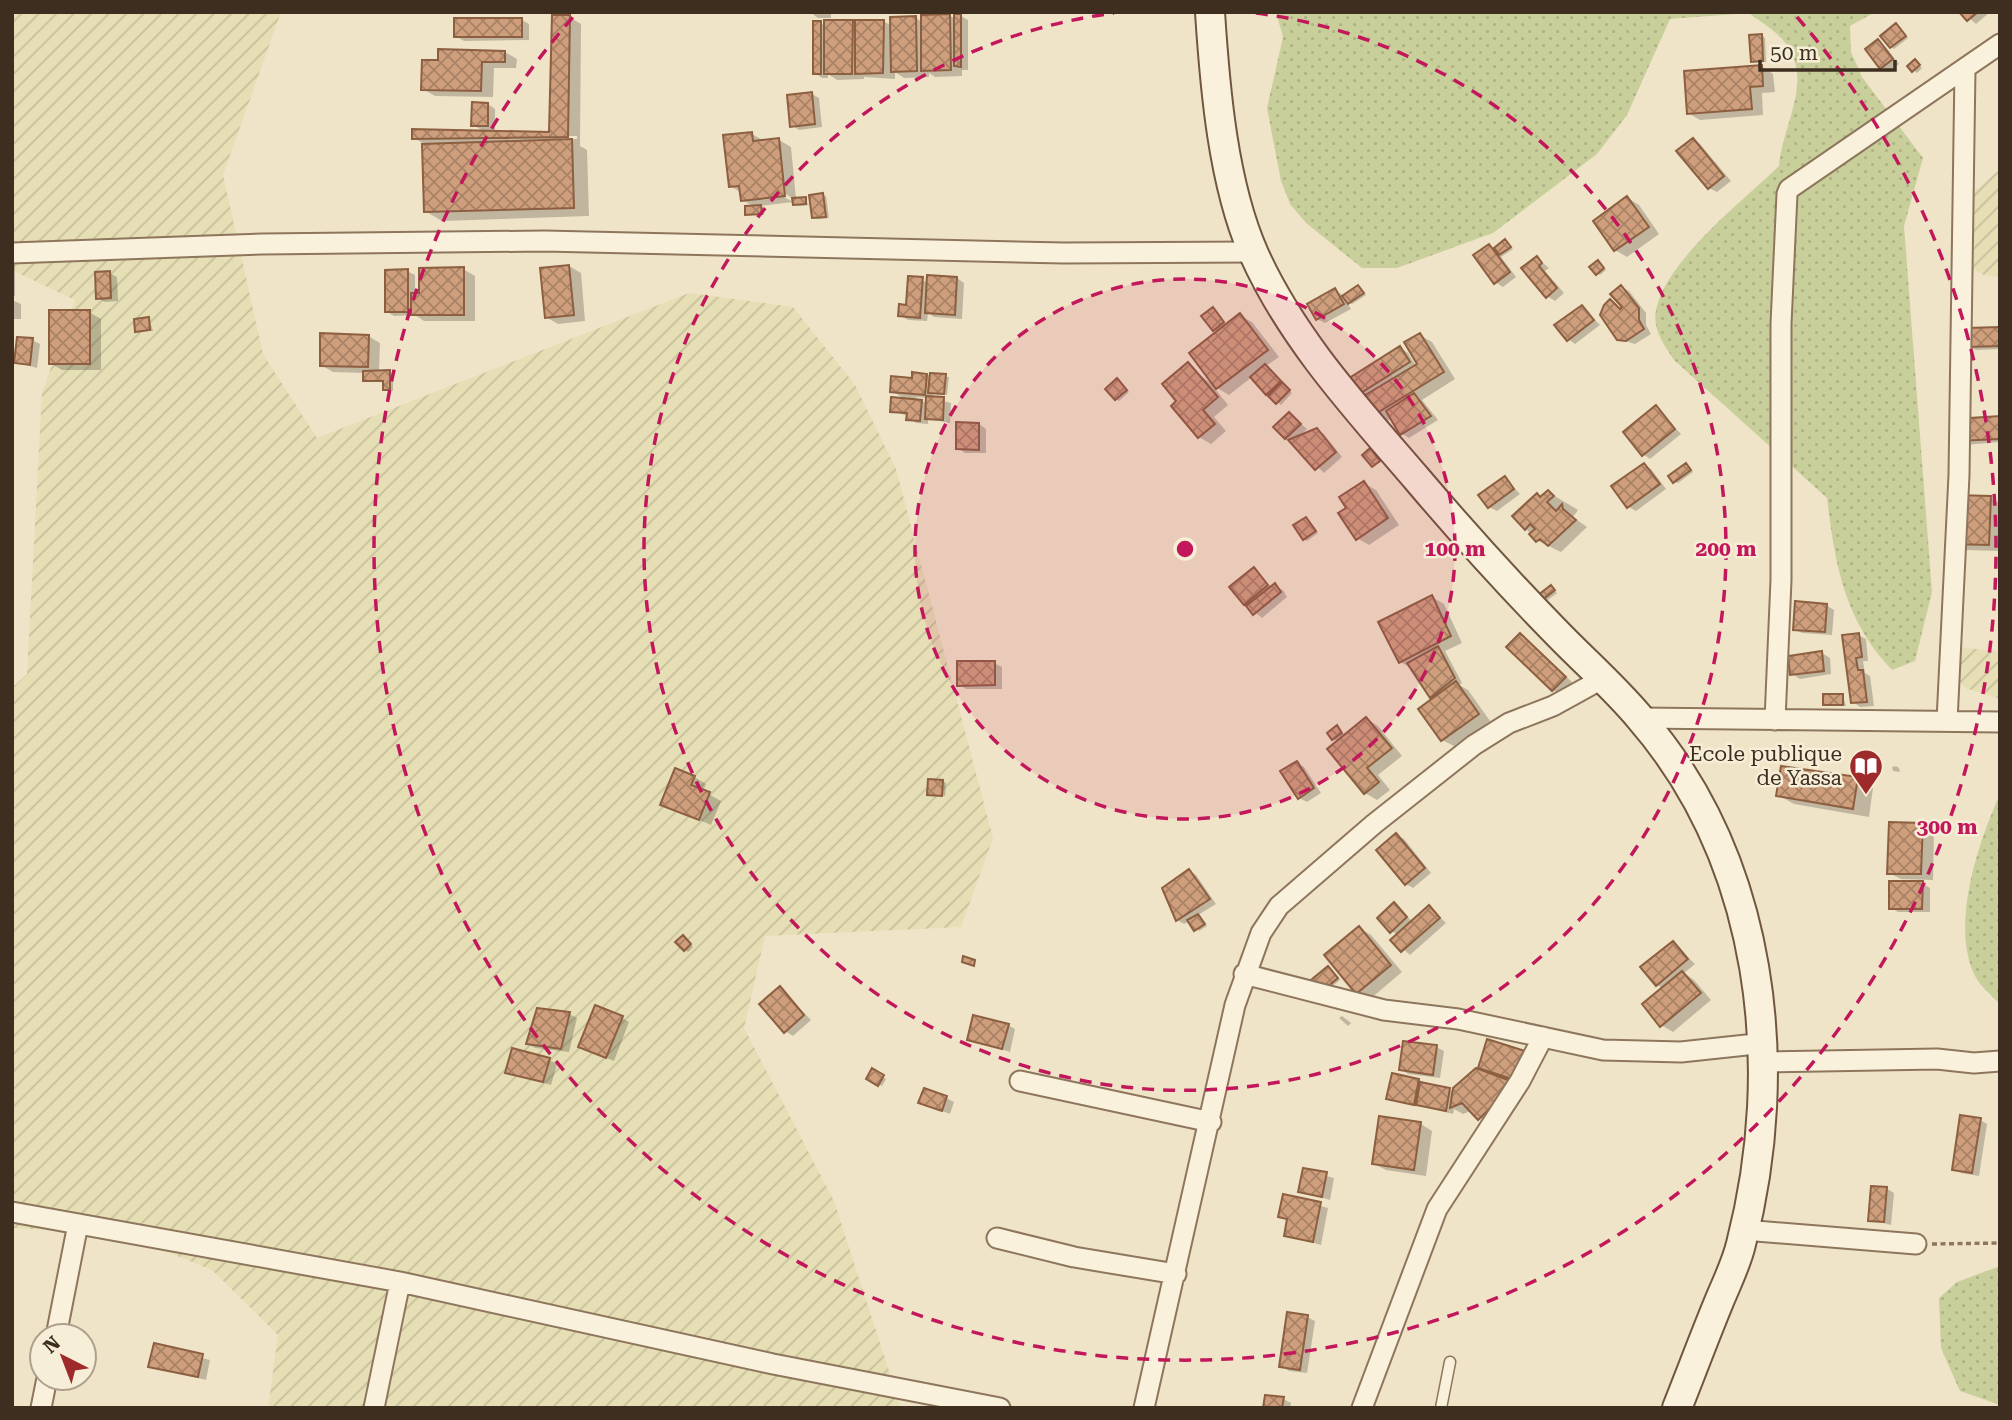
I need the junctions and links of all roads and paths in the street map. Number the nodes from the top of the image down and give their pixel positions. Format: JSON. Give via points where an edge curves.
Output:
{"nodes":[{"id":1,"x":1210,"y":12,"type":"edge"},
{"id":2,"x":2000,"y":44,"type":"edge"},
{"id":3,"x":1965,"y":69,"type":"junction"},
{"id":4,"x":1253,"y":252,"type":"junction"},
{"id":5,"x":12,"y":253,"type":"edge"},
{"id":6,"x":1602,"y":680,"type":"junction"},
{"id":7,"x":1641,"y":718,"type":"junction"},
{"id":8,"x":1775,"y":720,"type":"junction"},
{"id":9,"x":1947,"y":721,"type":"junction"},
{"id":10,"x":2000,"y":722,"type":"edge"},
{"id":11,"x":1244,"y":974,"type":"junction"},
{"id":12,"x":1543,"y":1037,"type":"junction"},
{"id":13,"x":1764,"y":1052,"type":"junction"},
{"id":14,"x":2000,"y":1061,"type":"edge"},
{"id":15,"x":1020,"y":1081,"type":"dead end"},
{"id":16,"x":1211,"y":1122,"type":"junction"},
{"id":17,"x":12,"y":1212,"type":"edge"},
{"id":18,"x":78,"y":1224,"type":"junction"},
{"id":19,"x":1744,"y":1230,"type":"junction"},
{"id":20,"x":997,"y":1238,"type":"dead end"},
{"id":21,"x":2000,"y":1243,"type":"edge"},
{"id":22,"x":1916,"y":1244,"type":"joint"},
{"id":23,"x":1176,"y":1274,"type":"junction"},
{"id":24,"x":400,"y":1282,"type":"junction"},
{"id":25,"x":59,"y":1322,"type":"edge"},
{"id":26,"x":1450,"y":1362,"type":"dead end"},
{"id":27,"x":374,"y":1408,"type":"edge"},
{"id":28,"x":1000,"y":1408,"type":"edge"},
{"id":29,"x":1144,"y":1408,"type":"edge"},
{"id":30,"x":1362,"y":1408,"type":"edge"},
{"id":31,"x":1441,"y":1408,"type":"edge"},
{"id":32,"x":1677,"y":1408,"type":"edge"}],
"edges":[{"from":1,"to":4,"type":"main road","via":[[1226,159]]},
{"from":2,"to":3,"type":"street"},
{"from":3,"to":8,"type":"street","via":[[1787,194]]},
{"from":3,"to":9,"type":"street","via":[[1959,475]]},
{"from":4,"to":5,"type":"street","via":[[1050,253],[544,241]]},
{"from":4,"to":6,"type":"main road","via":[[1287,317],[1328,374],[1485,560]]},
{"from":6,"to":7,"type":"main road"},
{"from":6,"to":11,"type":"street","via":[[1491,733],[1374,824],[1279,906],[1261,933]]},
{"from":7,"to":8,"type":"street"},
{"from":7,"to":13,"type":"main road","via":[[1715,831],[1737,892],[1759,995]]},
{"from":8,"to":9,"type":"street"},
{"from":9,"to":10,"type":"street"},
{"from":11,"to":12,"type":"street","via":[[1384,1010],[1458,1019]]},
{"from":11,"to":16,"type":"street"},
{"from":12,"to":13,"type":"street","via":[[1634,1052]]},
{"from":12,"to":30,"type":"street","via":[[1520,1081],[1437,1209]]},
{"from":13,"to":14,"type":"street"},
{"from":13,"to":19,"type":"main road","via":[[1757,1168]]},
{"from":15,"to":16,"type":"street"},
{"from":16,"to":23,"type":"street"},
{"from":17,"to":18,"type":"street"},
{"from":18,"to":24,"type":"street"},
{"from":18,"to":25,"type":"street"},
{"from":19,"to":22,"type":"street"},
{"from":19,"to":32,"type":"main road"},
{"from":20,"to":23,"type":"street"},
{"from":21,"to":22,"type":"path"},
{"from":23,"to":29,"type":"street"},
{"from":24,"to":27,"type":"street"},
{"from":24,"to":28,"type":"street","via":[[773,1364]]},
{"from":26,"to":31,"type":"lane"}]}
